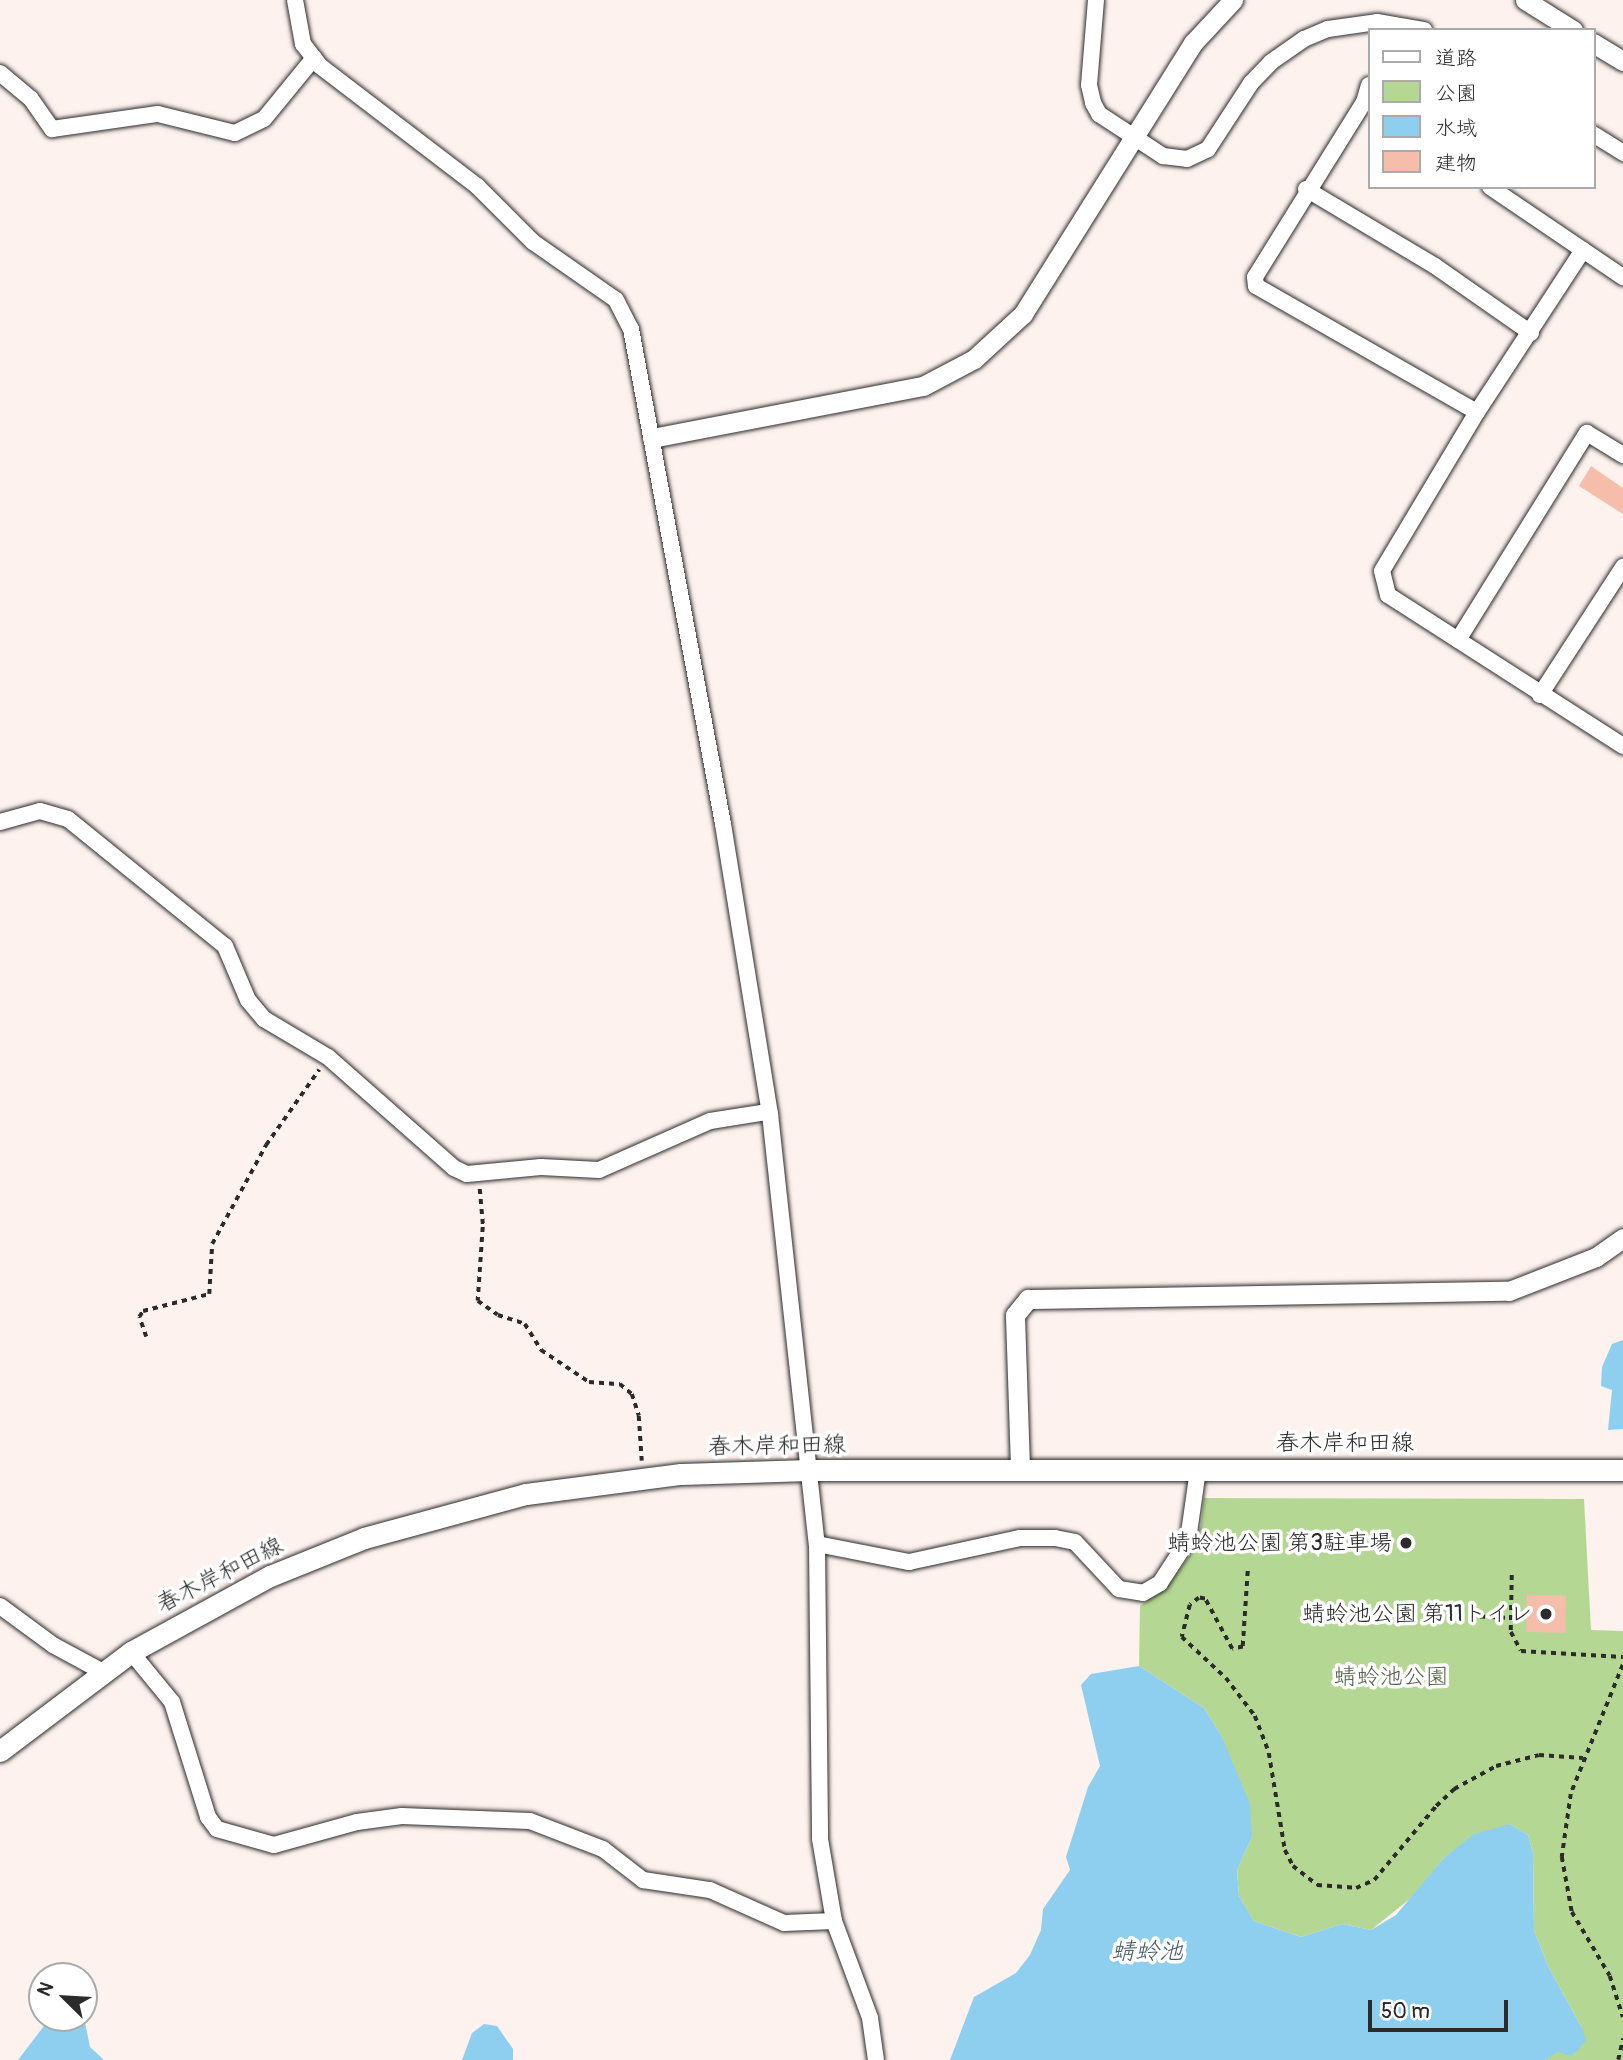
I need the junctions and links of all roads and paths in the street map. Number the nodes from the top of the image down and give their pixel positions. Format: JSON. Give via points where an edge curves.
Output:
{"nodes":[{"id":1,"x":295,"y":0,"type":"edge"},
{"id":2,"x":1096,"y":0,"type":"edge"},
{"id":3,"x":1233,"y":0,"type":"edge"},
{"id":4,"x":1525,"y":0,"type":"edge"},
{"id":5,"x":1377,"y":26,"type":"edge"},
{"id":6,"x":1400,"y":28,"type":"edge"},
{"id":7,"x":1570,"y":28,"type":"edge"},
{"id":8,"x":1595,"y":44,"type":"edge"},
{"id":9,"x":314,"y":58,"type":"junction"},
{"id":10,"x":1623,"y":61,"type":"edge"},
{"id":11,"x":0,"y":74,"type":"edge"},
{"id":12,"x":1367,"y":104,"type":"edge"},
{"id":13,"x":1135,"y":135,"type":"junction"},
{"id":14,"x":1595,"y":135,"type":"edge"},
{"id":15,"x":1623,"y":153,"type":"edge"},
{"id":16,"x":1306,"y":189,"type":"junction"},
{"id":17,"x":1493,"y":189,"type":"edge"},
{"id":18,"x":1583,"y":250,"type":"junction"},
{"id":19,"x":1623,"y":277,"type":"edge"},
{"id":20,"x":1531,"y":333,"type":"junction"},
{"id":21,"x":1477,"y":412,"type":"junction"},
{"id":22,"x":652,"y":438,"type":"junction"},
{"id":23,"x":1623,"y":455,"type":"edge"},
{"id":24,"x":1623,"y":567,"type":"edge"},
{"id":25,"x":1458,"y":640,"type":"junction"},
{"id":26,"x":1540,"y":695,"type":"junction"},
{"id":27,"x":1623,"y":746,"type":"edge"},
{"id":28,"x":0,"y":822,"type":"edge"},
{"id":29,"x":328,"y":1057,"type":"junction"},
{"id":30,"x":761,"y":1113,"type":"dead end"},
{"id":31,"x":478,"y":1175,"type":"junction"},
{"id":32,"x":1623,"y":1238,"type":"edge"},
{"id":33,"x":146,"y":1337,"type":"dead end"},
{"id":34,"x":1020,"y":1467,"type":"junction"},
{"id":35,"x":809,"y":1470,"type":"junction"},
{"id":36,"x":1198,"y":1470,"type":"junction"},
{"id":37,"x":1623,"y":1470,"type":"edge"},
{"id":38,"x":643,"y":1477,"type":"junction"},
{"id":39,"x":817,"y":1544,"type":"junction"},
{"id":40,"x":1248,"y":1571,"type":"dead end"},
{"id":41,"x":1512,"y":1575,"type":"dead end"},
{"id":42,"x":0,"y":1606,"type":"edge"},
{"id":43,"x":1470,"y":1616,"type":"dead end"},
{"id":44,"x":1511,"y":1618,"type":"junction"},
{"id":45,"x":131,"y":1652,"type":"junction"},
{"id":46,"x":1623,"y":1657,"type":"edge"},
{"id":47,"x":1623,"y":1665,"type":"edge"},
{"id":48,"x":103,"y":1672,"type":"junction"},
{"id":49,"x":0,"y":1751,"type":"edge"},
{"id":50,"x":1583,"y":1758,"type":"junction"},
{"id":51,"x":834,"y":1921,"type":"junction"},
{"id":52,"x":1623,"y":2017,"type":"edge"},
{"id":53,"x":1623,"y":2039,"type":"edge"},
{"id":54,"x":876,"y":2060,"type":"edge"},
{"id":55,"x":1618,"y":2060,"type":"edge"}],
"edges":[{"from":1,"to":9,"type":"street","via":[[303,44]]},
{"from":2,"to":13,"type":"street","via":[[1089,85],[1093,103],[1099,114]]},
{"from":3,"to":13,"type":"street","via":[[1193,43]]},
{"from":4,"to":7,"type":"street"},
{"from":5,"to":6,"type":"street"},
{"from":5,"to":13,"type":"street","via":[[1328,29],[1290,47],[1251,83],[1208,149],[1187,159],[1163,156]]},
{"from":8,"to":10,"type":"street"},
{"from":9,"to":11,"type":"street","via":[[264,119],[234,133],[158,114],[52,129],[31,99]]},
{"from":9,"to":22,"type":"street","via":[[350,92],[477,186],[533,242],[616,300],[631,329]]},
{"from":12,"to":16,"type":"street"},
{"from":13,"to":22,"type":"street","via":[[1030,304],[974,359],[923,386],[802,413]]},
{"from":14,"to":15,"type":"street"},
{"from":16,"to":20,"type":"street","via":[[1434,266]]},
{"from":16,"to":21,"type":"street","via":[[1255,277],[1255,286]]},
{"from":17,"to":18,"type":"street"},
{"from":18,"to":19,"type":"street"},
{"from":18,"to":20,"type":"street"},
{"from":20,"to":21,"type":"street"},
{"from":21,"to":25,"type":"street","via":[[1382,571],[1388,595]]},
{"from":22,"to":35,"type":"street","via":[[723,824],[770,1114]]},
{"from":23,"to":25,"type":"street","via":[[1587,433]]},
{"from":24,"to":26,"type":"street"},
{"from":25,"to":26,"type":"street"},
{"from":26,"to":27,"type":"street"},
{"from":28,"to":29,"type":"street","via":[[40,811],[68,819],[225,946],[248,1000],[264,1019]]},
{"from":29,"to":31,"type":"street","via":[[454,1168]]},
{"from":29,"to":33,"type":"path","via":[[266,1145],[212,1244],[209,1294],[144,1311],[139,1317]]},
{"from":30,"to":31,"type":"street","via":[[709,1121],[599,1170],[541,1167]]},
{"from":31,"to":38,"type":"path","via":[[484,1227],[478,1301],[498,1315],[525,1324],[541,1350],[589,1382],[620,1384],[632,1394],[639,1416]]},
{"from":32,"to":34,"type":"street","via":[[1596,1257],[1509,1291],[1028,1299],[1015,1315]]},
{"from":34,"to":35,"type":"main road","name":"春木岸和田線"},
{"from":34,"to":36,"type":"main road","name":"春木岸和田線"},
{"from":35,"to":38,"type":"main road","name":"春木岸和田線"},
{"from":35,"to":39,"type":"street"},
{"from":36,"to":37,"type":"main road","name":"春木岸和田線"},
{"from":36,"to":39,"type":"street","via":[[1188,1540],[1160,1583],[1143,1593],[1119,1589],[1075,1542],[1055,1538],[1020,1538],[909,1562]]},
{"from":38,"to":45,"type":"main road","name":"春木岸和田線","via":[[526,1494],[364,1538],[270,1576]]},
{"from":39,"to":51,"type":"street","via":[[820,1839]]},
{"from":40,"to":50,"type":"path","via":[[1243,1647],[1232,1648],[1205,1599],[1199,1598],[1190,1605],[1182,1637],[1226,1678],[1255,1716],[1269,1753],[1285,1850],[1293,1866],[1317,1885],[1356,1888],[1374,1880],[1454,1788],[1496,1766],[1539,1755]]},
{"from":41,"to":44,"type":"path"},
{"from":42,"to":48,"type":"street","via":[[53,1645]]},
{"from":43,"to":44,"type":"path"},
{"from":44,"to":46,"type":"path","via":[[1513,1640],[1527,1654]]},
{"from":45,"to":48,"type":"main road","name":"春木岸和田線"},
{"from":45,"to":51,"type":"street","via":[[172,1702],[208,1817],[216,1829],[274,1845],[357,1822],[401,1816],[530,1821],[603,1849],[643,1880],[710,1890],[784,1923]]},
{"from":47,"to":50,"type":"path"},
{"from":48,"to":49,"type":"main road","name":"春木岸和田線"},
{"from":50,"to":52,"type":"path","via":[[1564,1827],[1565,1887],[1588,1945],[1610,1976]]},
{"from":51,"to":54,"type":"street","via":[[870,2018]]},
{"from":53,"to":55,"type":"path"}]}
